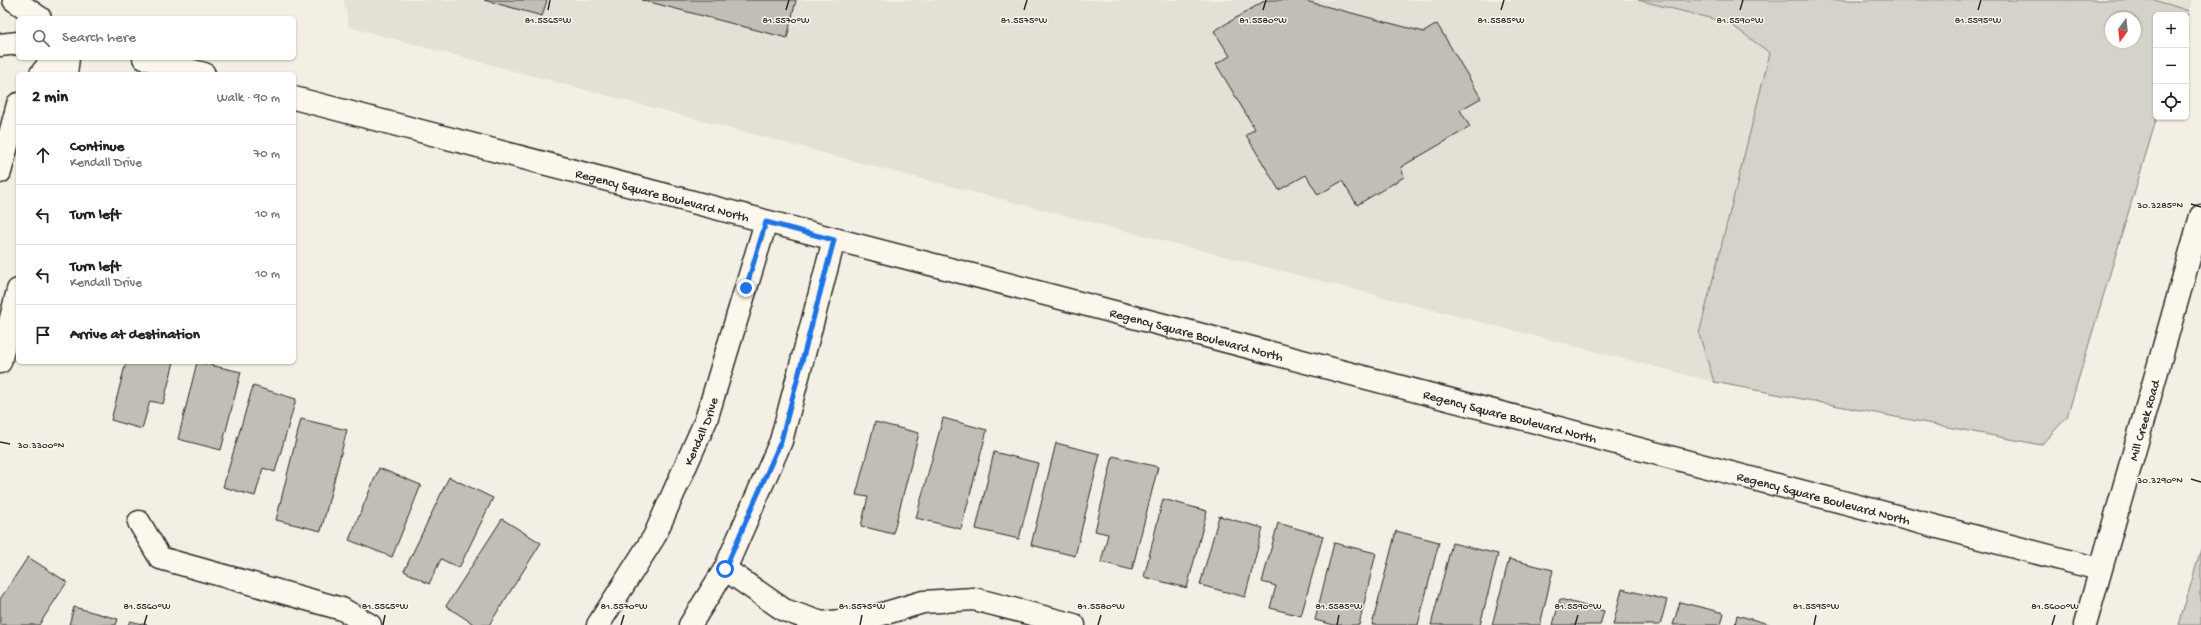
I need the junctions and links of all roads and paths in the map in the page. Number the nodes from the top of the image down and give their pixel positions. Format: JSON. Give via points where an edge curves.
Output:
{"nodes":[{"id":1,"x":14,"y":0,"type":"edge"},
{"id":2,"x":37,"y":16,"type":"edge"},
{"id":3,"x":16,"y":43,"type":"edge"},
{"id":4,"x":0,"y":45,"type":"edge"},
{"id":5,"x":52,"y":60,"type":"edge"},
{"id":6,"x":68,"y":60,"type":"edge"},
{"id":7,"x":152,"y":60,"type":"edge"},
{"id":8,"x":42,"y":72,"type":"edge"},
{"id":9,"x":66,"y":72,"type":"edge"},
{"id":10,"x":196,"y":72,"type":"edge"},
{"id":11,"x":296,"y":99,"type":"edge"},
{"id":12,"x":16,"y":112,"type":"edge"},
{"id":13,"x":0,"y":172,"type":"edge"},
{"id":14,"x":2201,"y":216,"type":"edge"},
{"id":15,"x":766,"y":222,"type":"junction"},
{"id":16,"x":834,"y":240,"type":"junction"},
{"id":17,"x":16,"y":298,"type":"edge"},
{"id":18,"x":0,"y":362,"type":"edge"},
{"id":19,"x":139,"y":522,"type":"dead end"},
{"id":20,"x":725,"y":569,"type":"junction"},
{"id":21,"x":2099,"y":569,"type":"junction"},
{"id":22,"x":370,"y":625,"type":"edge"},
{"id":23,"x":598,"y":625,"type":"edge"},
{"id":24,"x":690,"y":625,"type":"edge"},
{"id":25,"x":1074,"y":625,"type":"edge"},
{"id":26,"x":2085,"y":625,"type":"edge"}],
"edges":[{"from":1,"to":2,"type":"main road"},
{"from":3,"to":4,"type":"main road"},
{"from":5,"to":8,"type":"main road"},
{"from":6,"to":9,"type":"main road"},
{"from":7,"to":10,"type":"main road"},
{"from":11,"to":15,"type":"main road","name":"Regency Square Boulevard North"},
{"from":12,"to":13,"type":"main road"},
{"from":14,"to":21,"type":"main road","name":"Mill Creek Road"},
{"from":15,"to":16,"type":"main road","name":"Regency Square Boulevard North"},
{"from":15,"to":23,"type":"main road","name":"Kendall Drive","via":[[706,420],[654,537]]},
{"from":16,"to":20,"type":"main road","via":[[781,441]]},
{"from":16,"to":21,"type":"main road","name":"Regency Square Boulevard North"},
{"from":17,"to":18,"type":"main road"},
{"from":19,"to":22,"type":"main road","via":[[160,558],[342,609]]},
{"from":20,"to":24,"type":"main road"},
{"from":20,"to":25,"type":"main road","via":[[784,610],[822,623],[869,618],[923,602],[974,599]]},
{"from":21,"to":26,"type":"main road","name":"Mill Creek Road"}]}
